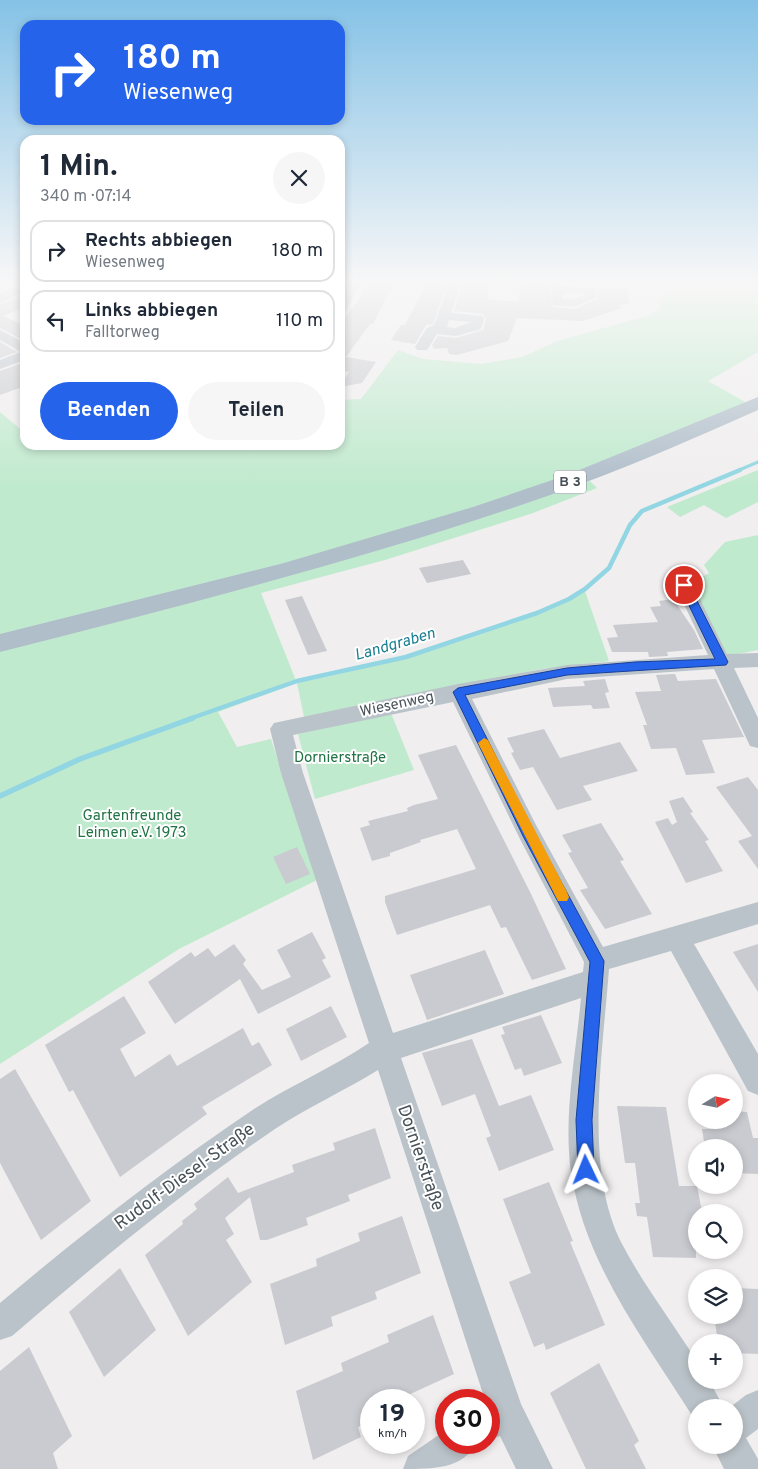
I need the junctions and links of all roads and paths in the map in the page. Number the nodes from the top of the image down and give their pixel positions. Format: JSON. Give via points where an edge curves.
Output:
{"nodes":[{"id":1,"x":20,"y":357,"type":"edge"},
{"id":2,"x":0,"y":365,"type":"edge"},
{"id":3,"x":758,"y":403,"type":"edge"},
{"id":4,"x":684,"y":585,"type":"dead end"},
{"id":5,"x":0,"y":643,"type":"edge"},
{"id":6,"x":758,"y":660,"type":"edge"},
{"id":7,"x":722,"y":662,"type":"junction"},
{"id":8,"x":458,"y":692,"type":"junction"},
{"id":9,"x":280,"y":729,"type":"joint"},
{"id":10,"x":758,"y":740,"type":"edge"},
{"id":11,"x":758,"y":913,"type":"edge"},
{"id":12,"x":677,"y":938,"type":"junction"},
{"id":13,"x":596,"y":971,"type":"junction"},
{"id":14,"x":383,"y":1050,"type":"junction"},
{"id":15,"x":758,"y":1081,"type":"edge"},
{"id":16,"x":0,"y":1324,"type":"edge"},
{"id":17,"x":488,"y":1389,"type":"edge"},
{"id":18,"x":701,"y":1399,"type":"edge"},
{"id":19,"x":758,"y":1407,"type":"edge"},
{"id":20,"x":743,"y":1418,"type":"edge"},
{"id":21,"x":500,"y":1421,"type":"edge"},
{"id":22,"x":443,"y":1454,"type":"edge"},
{"id":23,"x":735,"y":1454,"type":"edge"},
{"id":24,"x":421,"y":1469,"type":"edge"},
{"id":25,"x":535,"y":1469,"type":"edge"},
{"id":26,"x":744,"y":1469,"type":"edge"}],
"edges":[{"from":1,"to":2,"type":"street"},
{"from":3,"to":5,"type":"main road","number":"B 3","via":[[648,452],[507,503],[367,546]]},
{"from":4,"to":7,"type":"street"},
{"from":6,"to":7,"type":"street","name":"Wiesenweg"},
{"from":7,"to":8,"type":"street","name":"Wiesenweg","via":[[567,672]]},
{"from":7,"to":10,"type":"street"},
{"from":8,"to":9,"type":"street","name":"Wiesenweg"},
{"from":8,"to":13,"type":"street"},
{"from":9,"to":14,"type":"street","name":"Dornierstraße"},
{"from":11,"to":12,"type":"street","name":"Rudolf-Diesel-Straße"},
{"from":12,"to":13,"type":"street","name":"Rudolf-Diesel-Straße"},
{"from":12,"to":15,"type":"street"},
{"from":13,"to":14,"type":"street","name":"Rudolf-Diesel-Straße"},
{"from":13,"to":18,"type":"street","via":[[584,1120],[586,1170],[596,1218],[611,1255]]},
{"from":14,"to":16,"type":"street","name":"Rudolf-Diesel-Straße","via":[[360,1067],[267,1118],[191,1172],[115,1228]]},
{"from":14,"to":17,"type":"street","name":"Dornierstraße"},
{"from":19,"to":20,"type":"street"},
{"from":21,"to":25,"type":"street","name":"Dornierstraße"},
{"from":22,"to":24,"type":"street"},
{"from":23,"to":26,"type":"street"}]}
